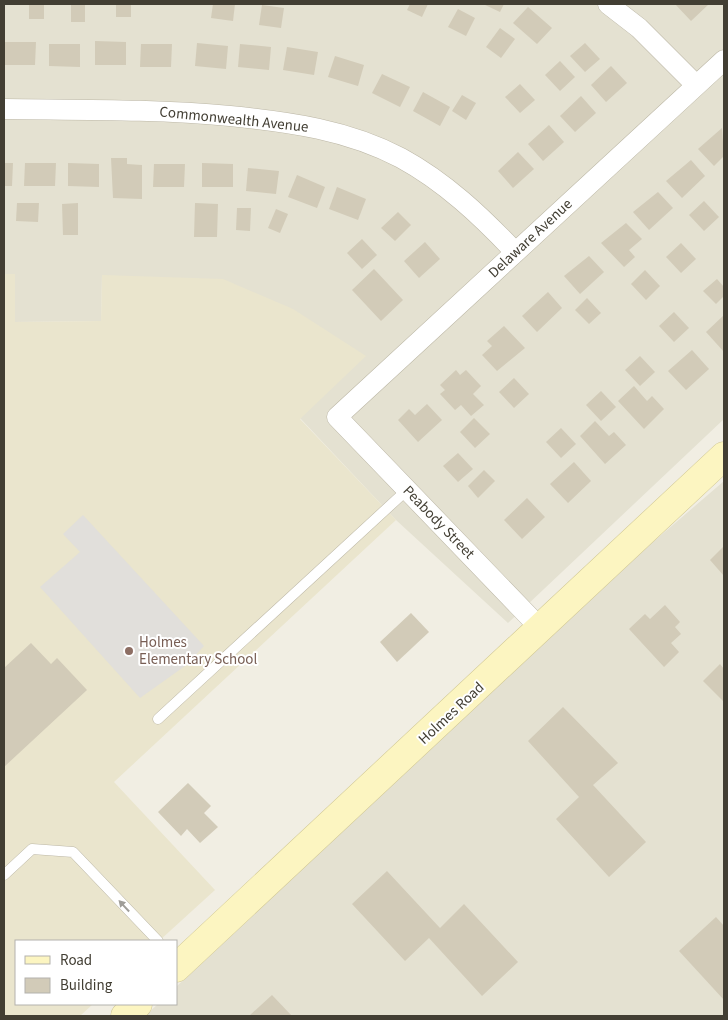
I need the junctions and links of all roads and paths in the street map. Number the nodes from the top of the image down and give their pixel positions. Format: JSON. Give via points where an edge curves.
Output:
{"nodes":[{"id":1,"x":608,"y":4,"type":"edge"},
{"id":2,"x":724,"y":60,"type":"edge"},
{"id":3,"x":696,"y":85,"type":"junction"},
{"id":4,"x":4,"y":109,"type":"edge"},
{"id":5,"x":515,"y":252,"type":"junction"},
{"id":6,"x":337,"y":417,"type":"joint"},
{"id":7,"x":724,"y":456,"type":"edge"},
{"id":8,"x":408,"y":489,"type":"junction"},
{"id":9,"x":540,"y":629,"type":"junction"},
{"id":10,"x":158,"y":719,"type":"dead end"},
{"id":11,"x":4,"y":876,"type":"edge"},
{"id":12,"x":157,"y":940,"type":"edge"},
{"id":13,"x":178,"y":964,"type":"edge"},
{"id":14,"x":137,"y":1005,"type":"edge"},
{"id":15,"x":125,"y":1016,"type":"edge"}],
"edges":[{"from":1,"to":3,"type":"street","via":[[639,28]]},
{"from":2,"to":3,"type":"street","name":"Delaware Avenue"},
{"from":3,"to":5,"type":"street","name":"Delaware Avenue"},
{"from":4,"to":5,"type":"street","name":"Commonwealth Avenue","via":[[172,111],[272,120],[348,135],[402,158],[456,195]]},
{"from":5,"to":6,"type":"street","name":"Delaware Avenue"},
{"from":6,"to":8,"type":"street","name":"Peabody Street"},
{"from":7,"to":9,"type":"main road","name":"Holmes Road"},
{"from":8,"to":9,"type":"street","name":"Peabody Street"},
{"from":8,"to":10,"type":"lane"},
{"from":9,"to":13,"type":"main road","name":"Holmes Road"},
{"from":12,"to":11,"type":"lane","one_way":true,"via":[[73,852],[32,849]]},
{"from":14,"to":15,"type":"main road"}]}
